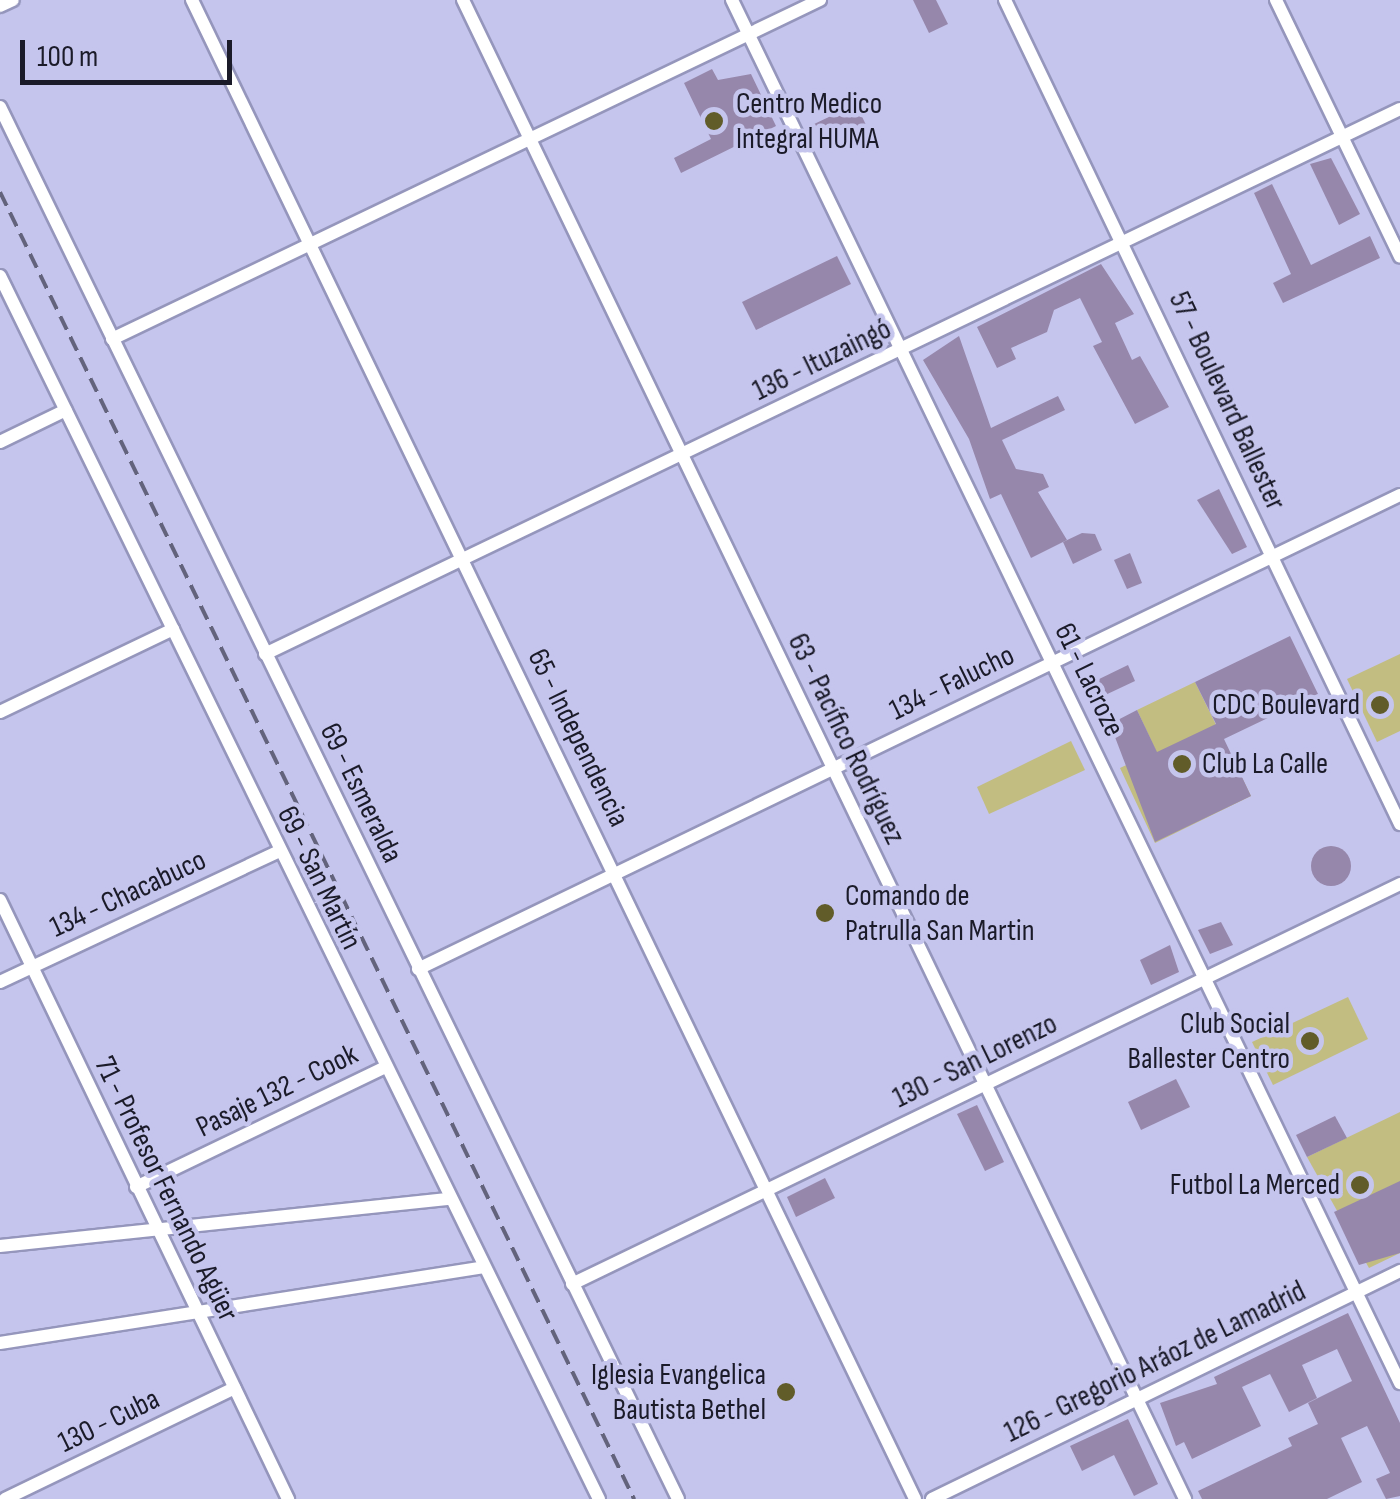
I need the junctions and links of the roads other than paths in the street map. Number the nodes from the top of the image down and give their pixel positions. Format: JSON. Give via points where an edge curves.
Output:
{"nodes":[{"id":1,"x":13,"y":0,"type":"edge"},
{"id":2,"x":192,"y":0,"type":"edge"},
{"id":3,"x":462,"y":0,"type":"edge"},
{"id":4,"x":732,"y":0,"type":"edge"},
{"id":5,"x":820,"y":0,"type":"edge"},
{"id":6,"x":1005,"y":0,"type":"edge"},
{"id":7,"x":1276,"y":0,"type":"edge"},
{"id":8,"x":0,"y":6,"type":"edge"},
{"id":9,"x":749,"y":35,"type":"junction"},
{"id":10,"x":0,"y":107,"type":"edge"},
{"id":11,"x":1400,"y":109,"type":"edge"},
{"id":12,"x":1343,"y":136,"type":"junction"},
{"id":13,"x":529,"y":139,"type":"junction"},
{"id":14,"x":311,"y":243,"type":"junction"},
{"id":15,"x":1126,"y":243,"type":"junction"},
{"id":16,"x":1400,"y":257,"type":"edge"},
{"id":17,"x":0,"y":276,"type":"edge"},
{"id":18,"x":112,"y":339,"type":"junction"},
{"id":19,"x":901,"y":350,"type":"junction"},
{"id":20,"x":66,"y":410,"type":"junction"},
{"id":21,"x":0,"y":442,"type":"edge"},
{"id":22,"x":683,"y":455,"type":"junction"},
{"id":23,"x":1400,"y":496,"type":"edge"},
{"id":24,"x":1271,"y":557,"type":"junction"},
{"id":25,"x":462,"y":560,"type":"junction"},
{"id":26,"x":172,"y":629,"type":"junction"},
{"id":27,"x":266,"y":654,"type":"junction"},
{"id":28,"x":1052,"y":662,"type":"junction"},
{"id":29,"x":0,"y":712,"type":"edge"},
{"id":30,"x":832,"y":769,"type":"junction"},
{"id":31,"x":1400,"y":824,"type":"edge"},
{"id":32,"x":278,"y":852,"type":"junction"},
{"id":33,"x":617,"y":875,"type":"junction"},
{"id":34,"x":1400,"y":884,"type":"edge"},
{"id":35,"x":0,"y":900,"type":"edge"},
{"id":36,"x":31,"y":966,"type":"junction"},
{"id":37,"x":418,"y":969,"type":"junction"},
{"id":38,"x":1204,"y":978,"type":"junction"},
{"id":39,"x":0,"y":982,"type":"edge"},
{"id":40,"x":385,"y":1067,"type":"junction"},
{"id":41,"x":984,"y":1083,"type":"junction"},
{"id":42,"x":136,"y":1187,"type":"junction"},
{"id":43,"x":770,"y":1188,"type":"junction"},
{"id":44,"x":450,"y":1198,"type":"junction"},
{"id":45,"x":158,"y":1232,"type":"junction"},
{"id":46,"x":0,"y":1246,"type":"edge"},
{"id":47,"x":484,"y":1266,"type":"junction"},
{"id":48,"x":1400,"y":1271,"type":"edge"},
{"id":49,"x":572,"y":1284,"type":"junction"},
{"id":50,"x":1356,"y":1292,"type":"junction"},
{"id":51,"x":195,"y":1309,"type":"junction"},
{"id":52,"x":0,"y":1343,"type":"edge"},
{"id":53,"x":1400,"y":1382,"type":"edge"},
{"id":54,"x":235,"y":1388,"type":"junction"},
{"id":55,"x":1136,"y":1399,"type":"junction"},
{"id":56,"x":627,"y":1406,"type":"junction"},
{"id":57,"x":5,"y":1499,"type":"edge"},
{"id":58,"x":288,"y":1499,"type":"edge"},
{"id":59,"x":597,"y":1499,"type":"edge"},
{"id":60,"x":670,"y":1499,"type":"edge"},
{"id":61,"x":678,"y":1499,"type":"edge"},
{"id":62,"x":915,"y":1499,"type":"edge"},
{"id":63,"x":932,"y":1499,"type":"edge"},
{"id":64,"x":1184,"y":1499,"type":"edge"}],
"edges":[{"from":1,"to":8,"type":"street"},
{"from":2,"to":14,"type":"street","name":"65 - Independencia"},
{"from":3,"to":13,"type":"street","name":"63 - Pacífico Rodríguez"},
{"from":4,"to":9,"type":"street","name":"61 - Lacroze"},
{"from":5,"to":9,"type":"street"},
{"from":6,"to":15,"type":"street","name":"57 - Boulevard Ballester"},
{"from":7,"to":12,"type":"street"},
{"from":9,"to":13,"type":"street"},
{"from":9,"to":19,"type":"street","name":"61 - Lacroze"},
{"from":10,"to":18,"type":"street","name":"69 - Esmeralda"},
{"from":11,"to":12,"type":"street","name":"136 - Ituzaingó"},
{"from":12,"to":15,"type":"street","name":"136 - Ituzaingó"},
{"from":12,"to":16,"type":"street"},
{"from":13,"to":14,"type":"street"},
{"from":13,"to":22,"type":"street","name":"63 - Pacífico Rodríguez"},
{"from":14,"to":18,"type":"street"},
{"from":14,"to":25,"type":"street","name":"65 - Independencia"},
{"from":15,"to":19,"type":"street","name":"136 - Ituzaingó"},
{"from":15,"to":24,"type":"street","name":"57 - Boulevard Ballester"},
{"from":17,"to":20,"type":"street","name":"69 - San Martín"},
{"from":18,"to":27,"type":"street","name":"69 - Esmeralda"},
{"from":19,"to":22,"type":"street","name":"136 - Ituzaingó"},
{"from":19,"to":28,"type":"street","name":"61 - Lacroze"},
{"from":20,"to":21,"type":"street"},
{"from":20,"to":26,"type":"street","name":"69 - San Martín"},
{"from":22,"to":25,"type":"street","name":"136 - Ituzaingó"},
{"from":22,"to":30,"type":"street","name":"63 - Pacífico Rodríguez"},
{"from":23,"to":24,"type":"street","name":"134 - Falucho"},
{"from":24,"to":28,"type":"street","name":"134 - Falucho"},
{"from":24,"to":31,"type":"street","name":"57 - Boulevard Ballester"},
{"from":25,"to":27,"type":"street","name":"136 - Ituzaingó"},
{"from":25,"to":33,"type":"street","name":"65 - Independencia"},
{"from":26,"to":29,"type":"street"},
{"from":26,"to":32,"type":"street","name":"69 - San Martín"},
{"from":27,"to":37,"type":"street","name":"69 - Esmeralda"},
{"from":28,"to":30,"type":"street","name":"134 - Falucho"},
{"from":28,"to":38,"type":"street","name":"61 - Lacroze"},
{"from":30,"to":33,"type":"street","name":"134 - Falucho"},
{"from":30,"to":41,"type":"street","name":"63 - Pacífico Rodríguez"},
{"from":32,"to":36,"type":"street","name":"134 - Chacabuco"},
{"from":32,"to":40,"type":"street","name":"69 - San Martín"},
{"from":33,"to":37,"type":"street","name":"134 - Falucho"},
{"from":33,"to":43,"type":"street","name":"65 - Independencia"},
{"from":34,"to":38,"type":"street","name":"130 - San Lorenzo"},
{"from":35,"to":36,"type":"street","name":"71 - Profesor Fernando Agüer"},
{"from":36,"to":39,"type":"street","name":"134 - Chacabuco"},
{"from":36,"to":42,"type":"street","name":"71 - Profesor Fernando Agüer"},
{"from":37,"to":49,"type":"street","name":"69 - Esmeralda"},
{"from":38,"to":41,"type":"street","name":"130 - San Lorenzo"},
{"from":38,"to":50,"type":"street","name":"61 - Lacroze"},
{"from":40,"to":42,"type":"street","name":"Pasaje 132 - Cook"},
{"from":40,"to":44,"type":"street","name":"69 - San Martín"},
{"from":41,"to":43,"type":"street","name":"130 - San Lorenzo"},
{"from":41,"to":55,"type":"street","name":"63 - Pacífico Rodríguez"},
{"from":42,"to":45,"type":"street","name":"71 - Profesor Fernando Agüer"},
{"from":43,"to":49,"type":"street","name":"130 - San Lorenzo"},
{"from":43,"to":62,"type":"street","name":"65 - Independencia"},
{"from":44,"to":45,"type":"street"},
{"from":44,"to":47,"type":"street","name":"69 - San Martín"},
{"from":45,"to":46,"type":"street"},
{"from":45,"to":51,"type":"street","name":"71 - Profesor Fernando Agüer"},
{"from":47,"to":51,"type":"street"},
{"from":47,"to":59,"type":"street","name":"69 - San Martín"},
{"from":48,"to":50,"type":"street","name":"126 - Gregorio Aráoz de Lamadrid"},
{"from":49,"to":56,"type":"street","name":"69 - Esmeralda"},
{"from":50,"to":53,"type":"street","name":"61 - Lacroze"},
{"from":50,"to":55,"type":"street","name":"126 - Gregorio Aráoz de Lamadrid"},
{"from":51,"to":52,"type":"street"},
{"from":51,"to":54,"type":"street","name":"71 - Profesor Fernando Agüer"},
{"from":54,"to":57,"type":"street","name":"130 - Cuba"},
{"from":54,"to":58,"type":"street","name":"71 - Profesor Fernando Agüer"},
{"from":55,"to":63,"type":"street","name":"126 - Gregorio Aráoz de Lamadrid"},
{"from":55,"to":64,"type":"street","name":"63 - Pacífico Rodríguez"},
{"from":56,"to":60,"type":"street"},
{"from":56,"to":61,"type":"street","name":"69 - Esmeralda"}]}
